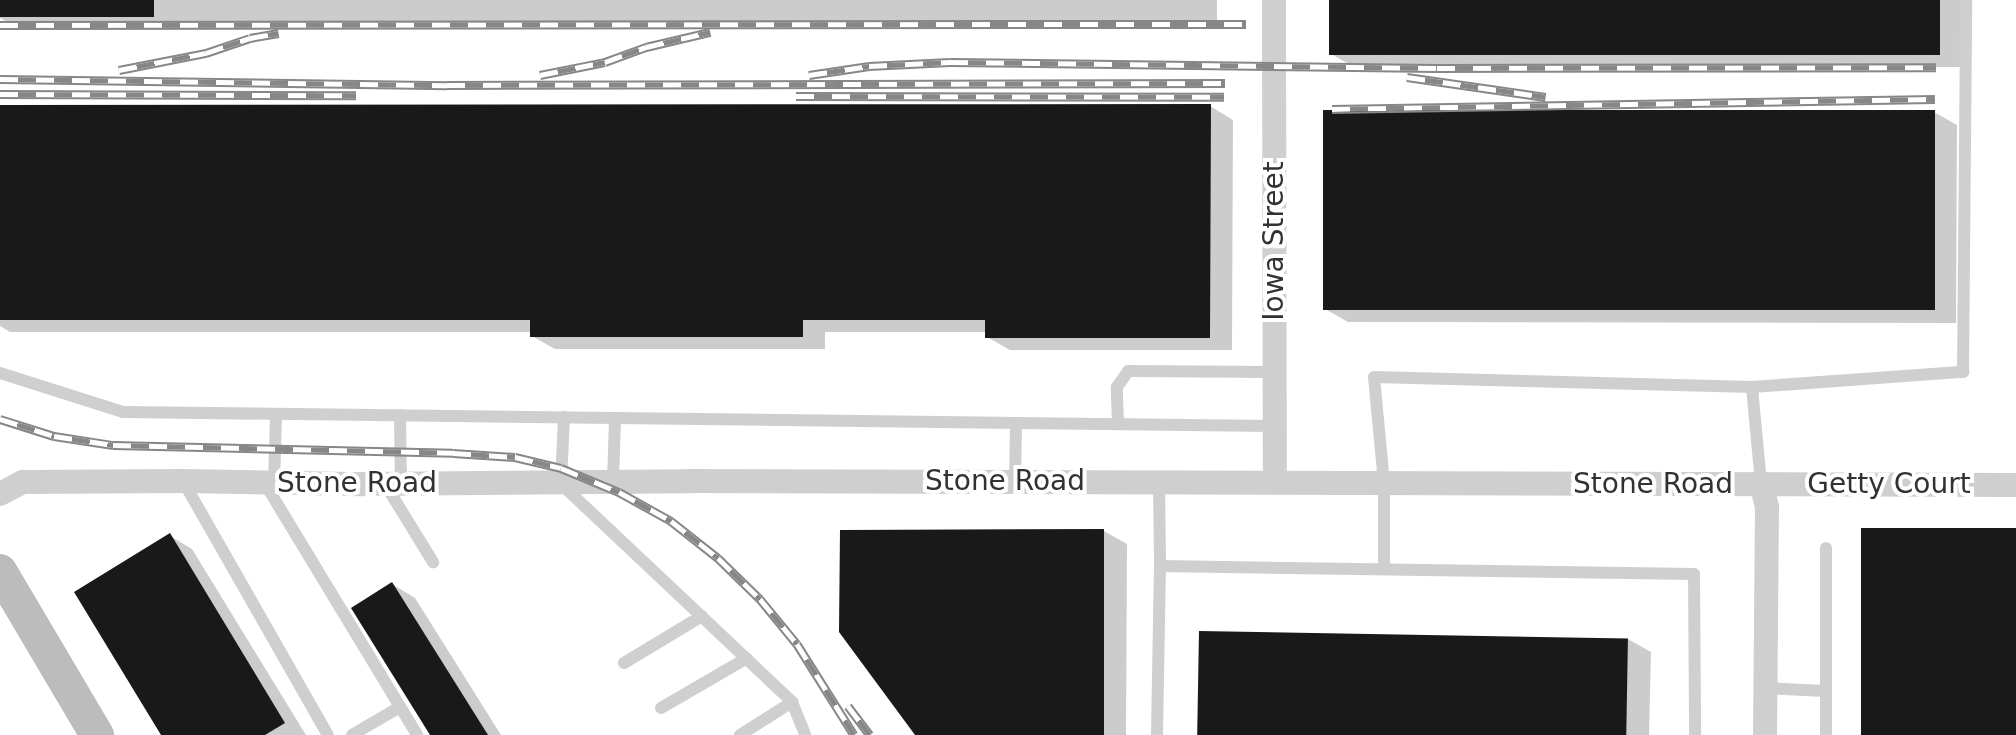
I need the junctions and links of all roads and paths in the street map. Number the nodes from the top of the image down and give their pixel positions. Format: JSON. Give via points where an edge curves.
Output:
{"nodes":[{"id":1,"x":1274,"y":0,"type":"edge"},
{"id":2,"x":1966,"y":0,"type":"edge"},
{"id":3,"x":1274,"y":372,"type":"junction"},
{"id":4,"x":0,"y":373,"type":"edge"},
{"id":5,"x":1752,"y":387,"type":"junction"},
{"id":6,"x":276,"y":414,"type":"junction"},
{"id":7,"x":400,"y":415,"type":"junction"},
{"id":8,"x":564,"y":417,"type":"junction"},
{"id":9,"x":615,"y":418,"type":"junction"},
{"id":10,"x":1016,"y":423,"type":"junction"},
{"id":11,"x":1118,"y":424,"type":"junction"},
{"id":12,"x":1275,"y":426,"type":"junction"},
{"id":13,"x":183,"y":481,"type":"junction"},
{"id":14,"x":1015,"y":481,"type":"junction"},
{"id":15,"x":269,"y":482,"type":"junction"},
{"id":16,"x":613,"y":482,"type":"junction"},
{"id":17,"x":1159,"y":482,"type":"junction"},
{"id":18,"x":1275,"y":482,"type":"junction"},
{"id":19,"x":1384,"y":483,"type":"junction"},
{"id":20,"x":1761,"y":483,"type":"junction"},
{"id":21,"x":393,"y":484,"type":"junction"},
{"id":22,"x":561,"y":484,"type":"junction"},
{"id":23,"x":2016,"y":485,"type":"edge"},
{"id":24,"x":0,"y":494,"type":"edge"},
{"id":25,"x":1826,"y":548,"type":"dead end"},
{"id":26,"x":433,"y":562,"type":"dead end"},
{"id":27,"x":1160,"y":566,"type":"junction"},
{"id":28,"x":1384,"y":567,"type":"junction"},
{"id":29,"x":0,"y":571,"type":"edge"},
{"id":30,"x":702,"y":616,"type":"junction"},
{"id":31,"x":747,"y":658,"type":"junction"},
{"id":32,"x":624,"y":663,"type":"dead end"},
{"id":33,"x":1765,"y":688,"type":"junction"},
{"id":34,"x":1826,"y":691,"type":"junction"},
{"id":35,"x":792,"y":702,"type":"junction"},
{"id":36,"x":400,"y":707,"type":"junction"},
{"id":37,"x":661,"y":708,"type":"dead end"},
{"id":38,"x":97,"y":735,"type":"edge"},
{"id":39,"x":328,"y":735,"type":"edge"},
{"id":40,"x":352,"y":735,"type":"edge"},
{"id":41,"x":417,"y":735,"type":"edge"},
{"id":42,"x":740,"y":735,"type":"edge"},
{"id":43,"x":805,"y":735,"type":"edge"},
{"id":44,"x":1157,"y":735,"type":"edge"},
{"id":45,"x":1695,"y":735,"type":"edge"},
{"id":46,"x":1765,"y":735,"type":"edge"},
{"id":47,"x":1826,"y":735,"type":"edge"}],
"edges":[{"from":1,"to":3,"type":"street","name":"Iowa Street"},
{"from":2,"to":5,"type":"lane","via":[[1963,372]]},
{"from":3,"to":11,"type":"lane","via":[[1128,371],[1117,387]]},
{"from":3,"to":12,"type":"street","name":"Iowa Street"},
{"from":4,"to":6,"type":"lane","via":[[123,412]]},
{"from":5,"to":19,"type":"lane","via":[[1374,377]]},
{"from":5,"to":20,"type":"lane"},
{"from":6,"to":7,"type":"lane"},
{"from":6,"to":15,"type":"lane"},
{"from":7,"to":8,"type":"lane"},
{"from":7,"to":21,"type":"lane"},
{"from":8,"to":9,"type":"lane"},
{"from":8,"to":22,"type":"lane"},
{"from":9,"to":10,"type":"lane"},
{"from":9,"to":16,"type":"lane"},
{"from":10,"to":11,"type":"lane"},
{"from":10,"to":14,"type":"lane"},
{"from":11,"to":12,"type":"lane"},
{"from":12,"to":18,"type":"street","name":"Iowa Street"},
{"from":13,"to":15,"type":"street","name":"Stone Road"},
{"from":13,"to":24,"type":"street","name":"Stone Road","via":[[23,482]]},
{"from":13,"to":39,"type":"lane"},
{"from":14,"to":16,"type":"street","name":"Stone Road"},
{"from":14,"to":17,"type":"street","name":"Stone Road"},
{"from":15,"to":21,"type":"street","name":"Stone Road"},
{"from":15,"to":36,"type":"lane"},
{"from":16,"to":22,"type":"street","name":"Stone Road"},
{"from":17,"to":18,"type":"street","name":"Stone Road"},
{"from":17,"to":27,"type":"lane"},
{"from":18,"to":19,"type":"street","name":"Stone Road"},
{"from":19,"to":20,"type":"street","name":"Stone Road"},
{"from":19,"to":28,"type":"lane"},
{"from":20,"to":23,"type":"street","name":"Getty Court"},
{"from":20,"to":33,"type":"street","name":"Stone Road","via":[[1767,507]]},
{"from":21,"to":22,"type":"street","name":"Stone Road"},
{"from":21,"to":26,"type":"lane"},
{"from":22,"to":30,"type":"lane"},
{"from":25,"to":34,"type":"lane"},
{"from":27,"to":28,"type":"lane"},
{"from":27,"to":44,"type":"lane"},
{"from":28,"to":45,"type":"lane","via":[[1694,574]]},
{"from":29,"to":38,"type":"street"},
{"from":30,"to":31,"type":"lane"},
{"from":30,"to":32,"type":"lane"},
{"from":31,"to":35,"type":"lane"},
{"from":31,"to":37,"type":"lane"},
{"from":33,"to":34,"type":"lane"},
{"from":33,"to":46,"type":"street","name":"Stone Road"},
{"from":34,"to":47,"type":"lane"},
{"from":35,"to":42,"type":"lane"},
{"from":35,"to":43,"type":"lane"},
{"from":36,"to":40,"type":"lane"},
{"from":36,"to":41,"type":"lane"}]}
